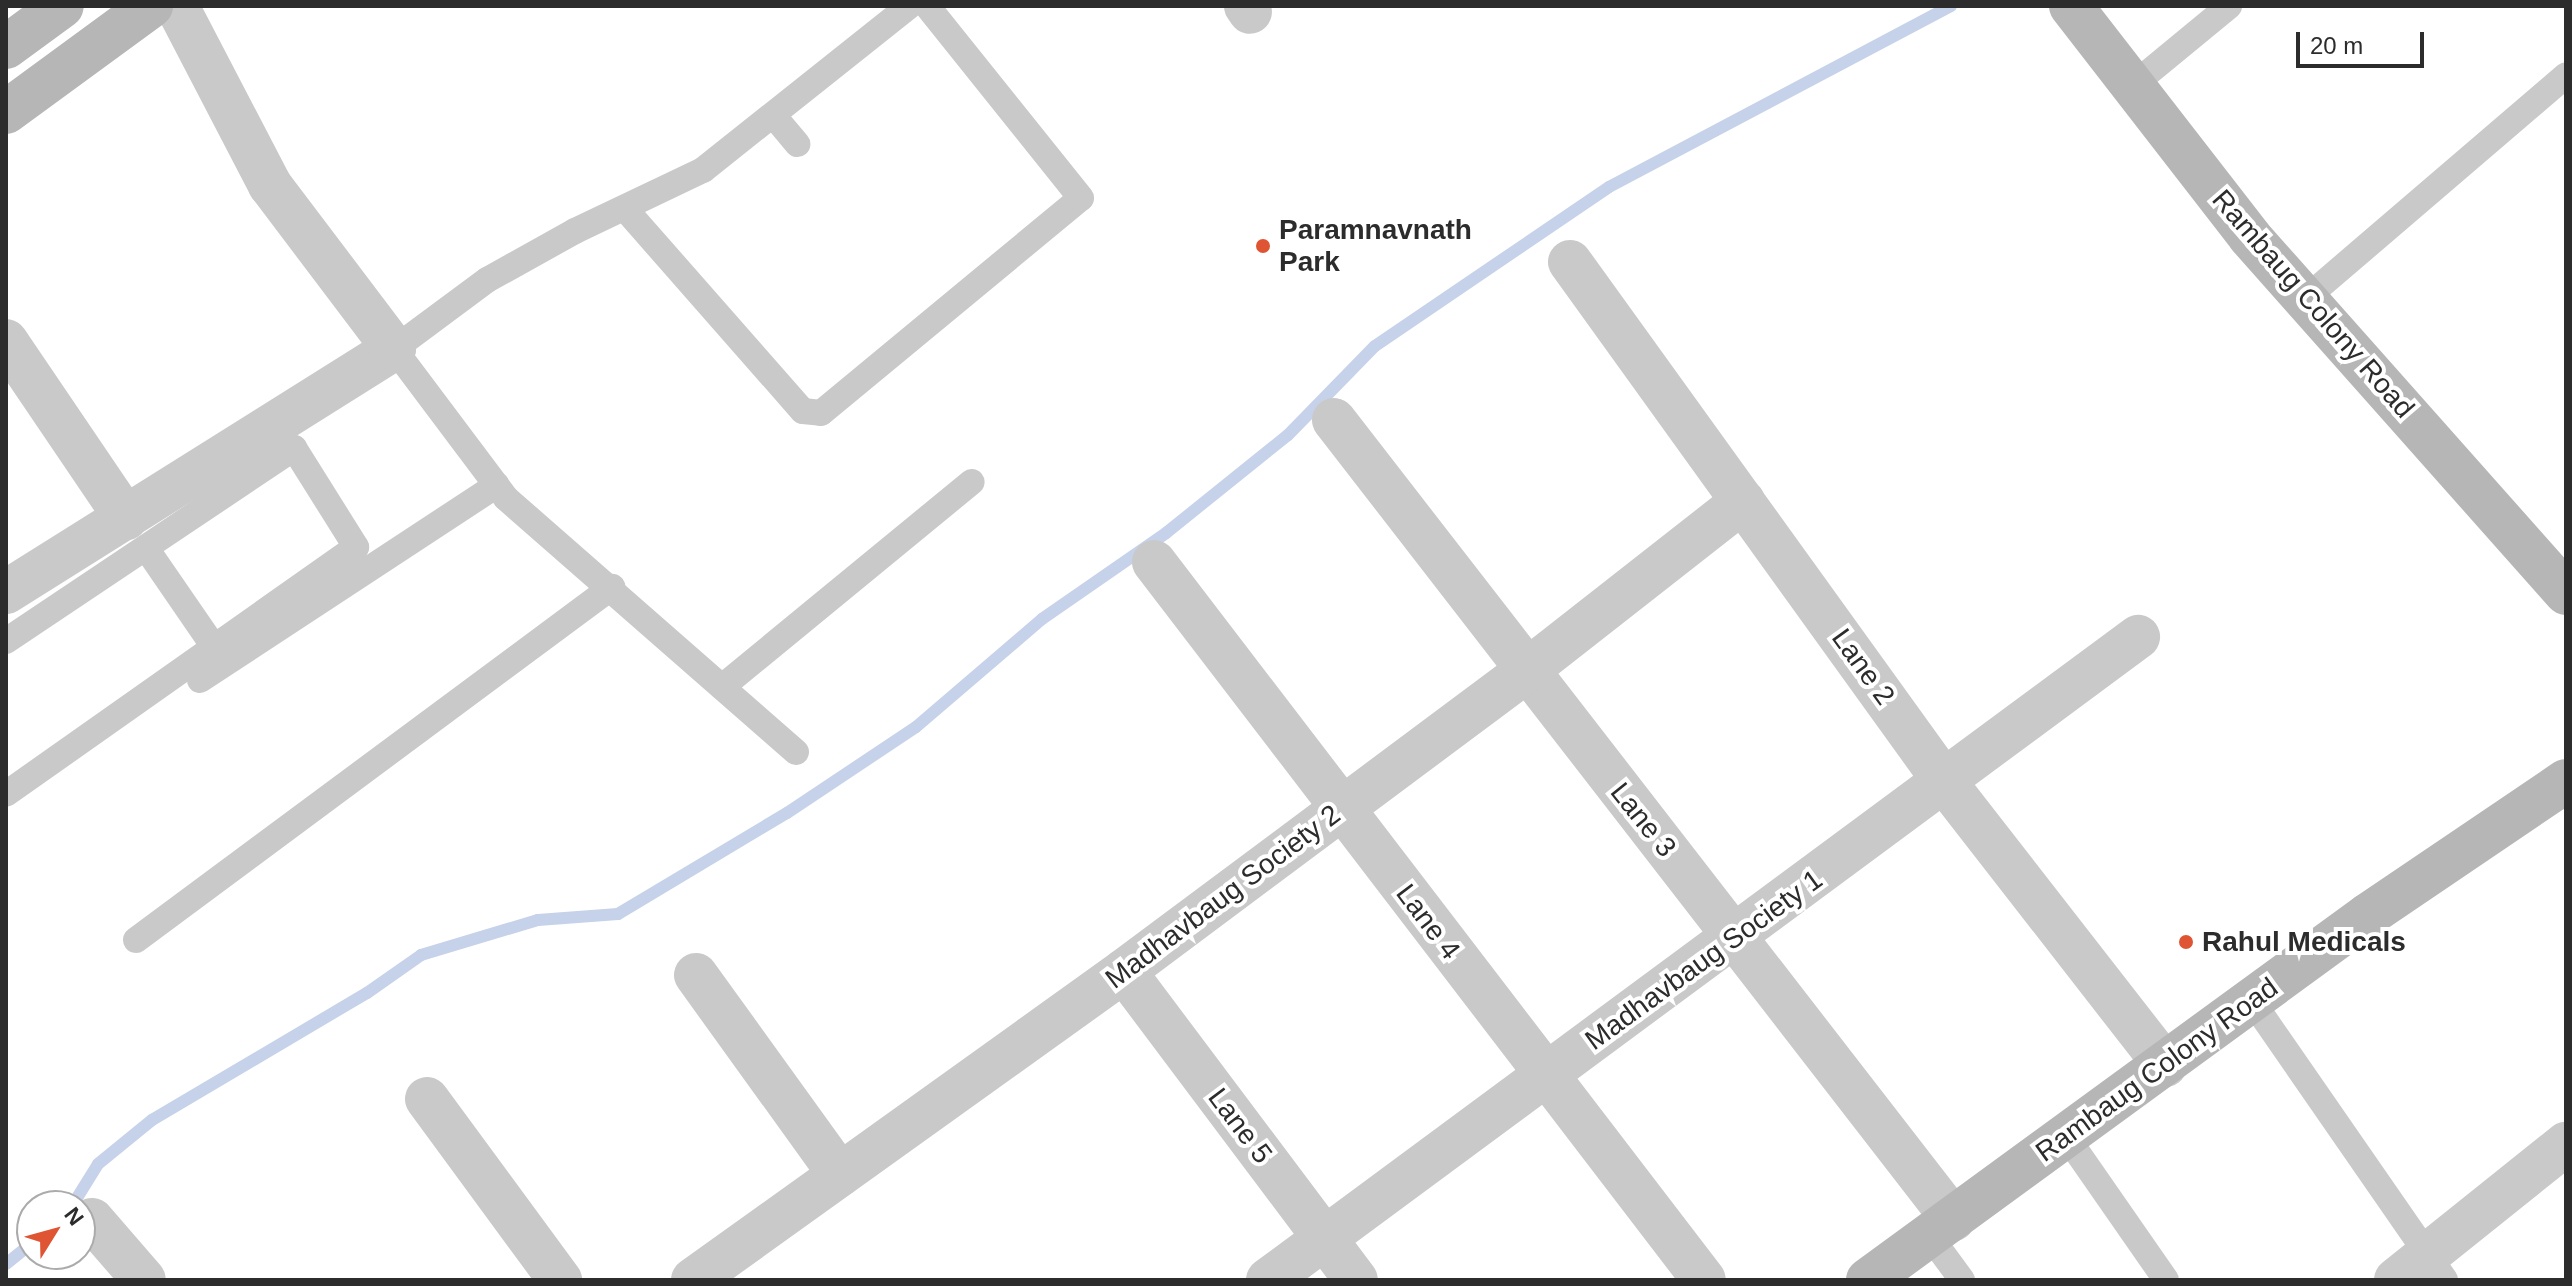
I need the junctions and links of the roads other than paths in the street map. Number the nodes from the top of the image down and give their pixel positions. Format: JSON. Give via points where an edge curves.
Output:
{"nodes":[{"id":1,"x":62,"y":6,"type":"edge"},
{"id":2,"x":151,"y":6,"type":"edge"},
{"id":3,"x":177,"y":6,"type":"edge"},
{"id":4,"x":909,"y":6,"type":"edge"},
{"id":5,"x":927,"y":6,"type":"edge"},
{"id":6,"x":2071,"y":6,"type":"edge"},
{"id":7,"x":2229,"y":6,"type":"edge"},
{"id":8,"x":6,"y":47,"type":"edge"},
{"id":9,"x":2566,"y":75,"type":"edge"},
{"id":10,"x":2132,"y":86,"type":"junction"},
{"id":11,"x":6,"y":112,"type":"edge"},
{"id":12,"x":773,"y":115,"type":"junction"},
{"id":13,"x":797,"y":144,"type":"dead end"},
{"id":14,"x":627,"y":211,"type":"junction"},
{"id":15,"x":1570,"y":262,"type":"dead end"},
{"id":16,"x":2305,"y":299,"type":"junction"},
{"id":17,"x":6,"y":341,"type":"edge"},
{"id":18,"x":394,"y":349,"type":"junction"},
{"id":19,"x":1334,"y":420,"type":"dead end"},
{"id":20,"x":972,"y":482,"type":"dead end"},
{"id":21,"x":497,"y":485,"type":"junction"},
{"id":22,"x":1743,"y":501,"type":"junction"},
{"id":23,"x":136,"y":533,"type":"junction"},
{"id":24,"x":1154,"y":562,"type":"dead end"},
{"id":25,"x":612,"y":587,"type":"junction"},
{"id":26,"x":6,"y":592,"type":"edge"},
{"id":27,"x":2566,"y":593,"type":"edge"},
{"id":28,"x":2138,"y":637,"type":"dead end"},
{"id":29,"x":6,"y":641,"type":"edge"},
{"id":30,"x":214,"y":647,"type":"junction"},
{"id":31,"x":1525,"y":672,"type":"junction"},
{"id":32,"x":200,"y":680,"type":"dead end"},
{"id":33,"x":722,"y":687,"type":"junction"},
{"id":34,"x":796,"y":752,"type":"dead end"},
{"id":35,"x":1944,"y":781,"type":"junction"},
{"id":36,"x":2566,"y":781,"type":"edge"},
{"id":37,"x":6,"y":794,"type":"edge"},
{"id":38,"x":1341,"y":809,"type":"junction"},
{"id":39,"x":1737,"y":938,"type":"junction"},
{"id":40,"x":136,"y":940,"type":"dead end"},
{"id":41,"x":1124,"y":971,"type":"junction"},
{"id":42,"x":696,"y":975,"type":"dead end"},
{"id":43,"x":2252,"y":1001,"type":"junction"},
{"id":44,"x":2165,"y":1065,"type":"junction"},
{"id":45,"x":1546,"y":1076,"type":"junction"},
{"id":46,"x":427,"y":1099,"type":"dead end"},
{"id":47,"x":2066,"y":1136,"type":"junction"},
{"id":48,"x":2566,"y":1144,"type":"edge"},
{"id":49,"x":840,"y":1175,"type":"junction"},
{"id":50,"x":96,"y":1225,"type":"edge"},
{"id":51,"x":1941,"y":1227,"type":"junction"},
{"id":52,"x":1325,"y":1238,"type":"junction"},
{"id":53,"x":2423,"y":1272,"type":"edge"},
{"id":54,"x":144,"y":1280,"type":"edge"},
{"id":55,"x":560,"y":1280,"type":"edge"},
{"id":56,"x":693,"y":1280,"type":"edge"},
{"id":57,"x":1268,"y":1280,"type":"edge"},
{"id":58,"x":1356,"y":1280,"type":"edge"},
{"id":59,"x":1704,"y":1280,"type":"edge"},
{"id":60,"x":1868,"y":1280,"type":"edge"},
{"id":61,"x":1962,"y":1280,"type":"edge"},
{"id":62,"x":2166,"y":1280,"type":"edge"}],
"edges":[{"from":1,"to":8,"type":"street"},
{"from":2,"to":11,"type":"street"},
{"from":3,"to":18,"type":"street","via":[[270,185]]},
{"from":4,"to":12,"type":"lane"},
{"from":5,"to":14,"type":"lane","via":[[1081,198],[821,413],[803,411]]},
{"from":6,"to":10,"type":"street","name":"Rambaug Colony Road"},
{"from":7,"to":10,"type":"lane"},
{"from":9,"to":16,"type":"lane"},
{"from":10,"to":16,"type":"street","name":"Rambaug Colony Road"},
{"from":12,"to":13,"type":"lane"},
{"from":12,"to":14,"type":"lane","via":[[703,170]]},
{"from":14,"to":18,"type":"lane","via":[[575,231],[487,280]]},
{"from":15,"to":22,"type":"street","name":"Lane 2"},
{"from":16,"to":27,"type":"street","name":"Rambaug Colony Road"},
{"from":17,"to":23,"type":"street"},
{"from":18,"to":21,"type":"lane"},
{"from":18,"to":23,"type":"street"},
{"from":19,"to":31,"type":"street","name":"Lane 3"},
{"from":20,"to":33,"type":"lane"},
{"from":21,"to":25,"type":"lane"},
{"from":21,"to":32,"type":"lane"},
{"from":22,"to":31,"type":"street","name":"Madhavbaug Society 2"},
{"from":22,"to":35,"type":"street","name":"Lane 2"},
{"from":23,"to":26,"type":"street"},
{"from":23,"to":29,"type":"lane"},
{"from":23,"to":30,"type":"lane"},
{"from":23,"to":30,"type":"lane","via":[[294,448],[356,547]]},
{"from":24,"to":38,"type":"street","name":"Lane 4"},
{"from":25,"to":33,"type":"lane"},
{"from":25,"to":40,"type":"lane"},
{"from":28,"to":35,"type":"street","name":"Madhavbaug Society 1"},
{"from":30,"to":37,"type":"lane"},
{"from":31,"to":38,"type":"street","name":"Madhavbaug Society 2"},
{"from":31,"to":39,"type":"street","name":"Lane 3"},
{"from":33,"to":34,"type":"lane"},
{"from":35,"to":39,"type":"street","name":"Madhavbaug Society 1"},
{"from":35,"to":44,"type":"street","name":"Lane 2"},
{"from":36,"to":43,"type":"street","name":"Rambaug Colony Road"},
{"from":38,"to":41,"type":"street","name":"Madhavbaug Society 2"},
{"from":38,"to":45,"type":"street","name":"Lane 4"},
{"from":39,"to":45,"type":"street","name":"Madhavbaug Society 1"},
{"from":39,"to":51,"type":"street","name":"Lane 3"},
{"from":41,"to":49,"type":"street","name":"Madhavbaug Society 2"},
{"from":41,"to":52,"type":"street","name":"Lane 5"},
{"from":42,"to":49,"type":"street"},
{"from":43,"to":44,"type":"street","name":"Rambaug Colony Road"},
{"from":43,"to":53,"type":"lane"},
{"from":44,"to":47,"type":"street","name":"Rambaug Colony Road"},
{"from":45,"to":52,"type":"street","name":"Madhavbaug Society 1"},
{"from":45,"to":59,"type":"street","name":"Lane 4"},
{"from":46,"to":55,"type":"street"},
{"from":47,"to":51,"type":"street","name":"Rambaug Colony Road"},
{"from":47,"to":62,"type":"lane"},
{"from":48,"to":53,"type":"street"},
{"from":49,"to":56,"type":"street","name":"Madhavbaug Society 2"},
{"from":50,"to":54,"type":"street"},
{"from":51,"to":60,"type":"street","name":"Rambaug Colony Road"},
{"from":51,"to":61,"type":"lane"},
{"from":52,"to":57,"type":"street","name":"Madhavbaug Society 1"},
{"from":52,"to":58,"type":"street","name":"Lane 5"}]}
